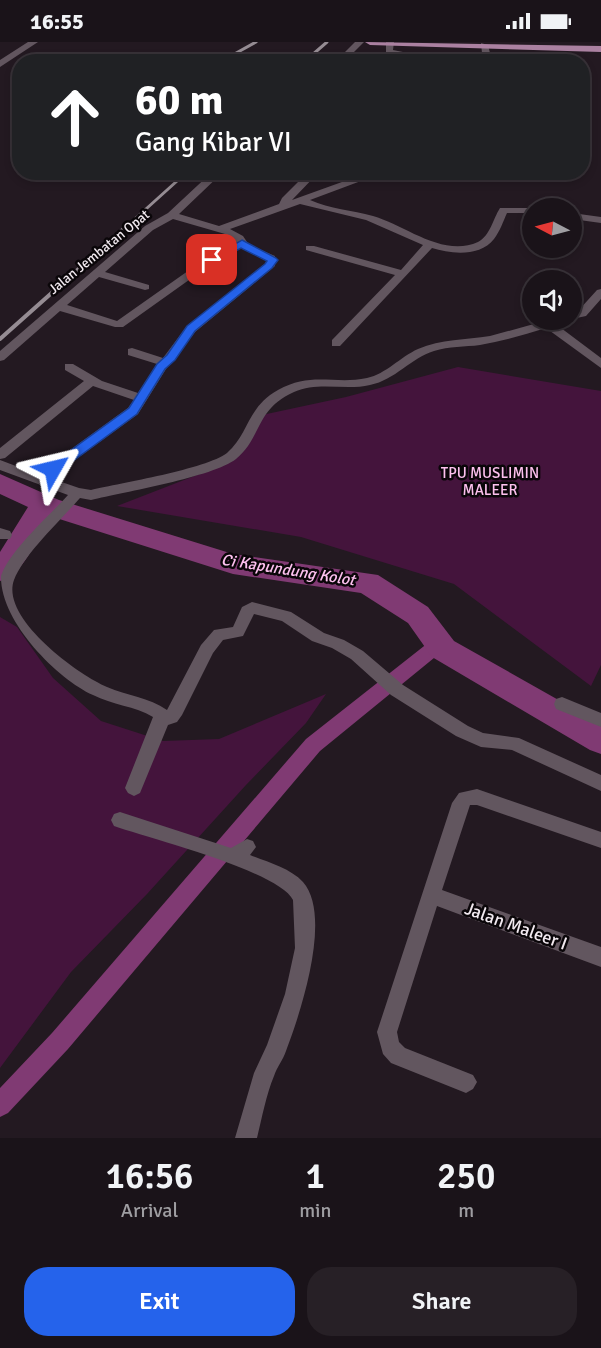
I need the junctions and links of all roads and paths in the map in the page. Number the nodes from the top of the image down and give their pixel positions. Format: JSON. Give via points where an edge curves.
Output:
{"nodes":[{"id":1,"x":34,"y":42,"type":"edge"},
{"id":2,"x":360,"y":42,"type":"edge"},
{"id":3,"x":370,"y":42,"type":"edge"},
{"id":4,"x":390,"y":42,"type":"edge"},
{"id":5,"x":575,"y":42,"type":"edge"},
{"id":6,"x":480,"y":44,"type":"edge"},
{"id":7,"x":601,"y":46,"type":"edge"},
{"id":8,"x":15,"y":54,"type":"edge"},
{"id":9,"x":347,"y":54,"type":"edge"},
{"id":10,"x":401,"y":54,"type":"edge"},
{"id":11,"x":209,"y":180,"type":"edge"},
{"id":12,"x":306,"y":180,"type":"edge"},
{"id":13,"x":358,"y":180,"type":"edge"},
{"id":14,"x":302,"y":201,"type":"junction"},
{"id":15,"x":283,"y":208,"type":"junction"},
{"id":16,"x":522,"y":210,"type":"edge"},
{"id":17,"x":171,"y":215,"type":"junction"},
{"id":18,"x":582,"y":217,"type":"edge"},
{"id":19,"x":601,"y":220,"type":"edge"},
{"id":20,"x":220,"y":229,"type":"junction"},
{"id":21,"x":242,"y":243,"type":"junction"},
{"id":22,"x":430,"y":243,"type":"junction"},
{"id":23,"x":310,"y":248,"type":"dead end"},
{"id":24,"x":96,"y":273,"type":"junction"},
{"id":25,"x":403,"y":274,"type":"junction"},
{"id":26,"x":145,"y":287,"type":"dead end"},
{"id":27,"x":601,"y":292,"type":"edge"},
{"id":28,"x":230,"y":297,"type":"junction"},
{"id":29,"x":244,"y":301,"type":"dead end"},
{"id":30,"x":597,"y":305,"type":"edge"},
{"id":31,"x":57,"y":306,"type":"junction"},
{"id":32,"x":582,"y":314,"type":"edge"},
{"id":33,"x":523,"y":330,"type":"edge"},
{"id":34,"x":563,"y":330,"type":"edge"},
{"id":35,"x":336,"y":343,"type":"dead end"},
{"id":36,"x":132,"y":352,"type":"dead end"},
{"id":37,"x":0,"y":357,"type":"edge"},
{"id":38,"x":166,"y":363,"type":"junction"},
{"id":39,"x":601,"y":364,"type":"edge"},
{"id":40,"x":69,"y":367,"type":"dead end"},
{"id":41,"x":92,"y":381,"type":"junction"},
{"id":42,"x":140,"y":398,"type":"junction"},
{"id":43,"x":0,"y":455,"type":"edge"},
{"id":44,"x":0,"y":465,"type":"edge"},
{"id":45,"x":38,"y":480,"type":"junction"},
{"id":46,"x":76,"y":495,"type":"junction"},
{"id":47,"x":562,"y":704,"type":"dead end"},
{"id":48,"x":601,"y":720,"type":"edge"},
{"id":49,"x":161,"y":721,"type":"junction"},
{"id":50,"x":601,"y":783,"type":"edge"},
{"id":51,"x":134,"y":788,"type":"dead end"},
{"id":52,"x":120,"y":820,"type":"dead end"},
{"id":53,"x":601,"y":840,"type":"edge"},
{"id":54,"x":432,"y":896,"type":"junction"},
{"id":55,"x":601,"y":957,"type":"edge"},
{"id":56,"x":466,"y":1082,"type":"dead end"},
{"id":57,"x":246,"y":1138,"type":"edge"}],
"edges":[{"from":1,"to":8,"type":"street"},
{"from":2,"to":9,"type":"street"},
{"from":3,"to":4,"type":"main road"},
{"from":4,"to":6,"type":"main road"},
{"from":4,"to":10,"type":"street","via":[[389,51]]},
{"from":5,"to":7,"type":"main road"},
{"from":6,"to":7,"type":"main road"},
{"from":11,"to":17,"type":"street","name":"Jalan Jembatan Opat"},
{"from":12,"to":15,"type":"street"},
{"from":13,"to":14,"type":"street"},
{"from":14,"to":15,"type":"street"},
{"from":14,"to":22,"type":"street","via":[[323,210],[369,218]]},
{"from":15,"to":20,"type":"street"},
{"from":16,"to":22,"type":"street","via":[[504,210],[485,242],[468,249]]},
{"from":17,"to":20,"type":"street"},
{"from":17,"to":24,"type":"street","name":"Jalan Jembatan Opat","via":[[149,228]]},
{"from":18,"to":19,"type":"street"},
{"from":20,"to":21,"type":"street"},
{"from":21,"to":28,"type":"street","via":[[273,260]]},
{"from":21,"to":31,"type":"street","via":[[199,268],[119,325]]},
{"from":22,"to":25,"type":"street"},
{"from":23,"to":25,"type":"street"},
{"from":24,"to":26,"type":"street"},
{"from":24,"to":31,"type":"street","name":"Jalan Jembatan Opat"},
{"from":25,"to":35,"type":"street"},
{"from":27,"to":30,"type":"street"},
{"from":28,"to":29,"type":"street"},
{"from":28,"to":38,"type":"street","via":[[191,329]]},
{"from":30,"to":32,"type":"street"},
{"from":31,"to":37,"type":"street","name":"Jalan Jembatan Opat"},
{"from":33,"to":46,"type":"street","via":[[421,351],[371,381],[317,382],[289,390],[261,406],[240,447],[222,462],[96,494]]},
{"from":34,"to":39,"type":"street"},
{"from":36,"to":38,"type":"street"},
{"from":38,"to":42,"type":"street"},
{"from":40,"to":41,"type":"street"},
{"from":41,"to":42,"type":"street"},
{"from":41,"to":43,"type":"street"},
{"from":42,"to":45,"type":"street","via":[[133,411]]},
{"from":44,"to":45,"type":"street"},
{"from":45,"to":46,"type":"street"},
{"from":46,"to":49,"type":"street","via":[[5,581],[3,611],[24,642],[101,692],[159,712]]},
{"from":47,"to":48,"type":"street"},
{"from":49,"to":50,"type":"street","via":[[176,710],[207,649],[219,634],[238,632],[247,611],[264,609],[286,616],[357,655],[397,690],[481,741],[513,743]]},
{"from":49,"to":51,"type":"street"},
{"from":52,"to":57,"type":"street","via":[[200,847],[237,854],[282,877],[297,889],[302,899],[305,948],[295,994],[264,1073]]},
{"from":53,"to":54,"type":"street","via":[[478,798],[466,798],[461,803]]},
{"from":54,"to":55,"type":"street","name":"Jalan Maleer I"},
{"from":54,"to":56,"type":"street","via":[[389,1022],[388,1041],[398,1056]]}]}
